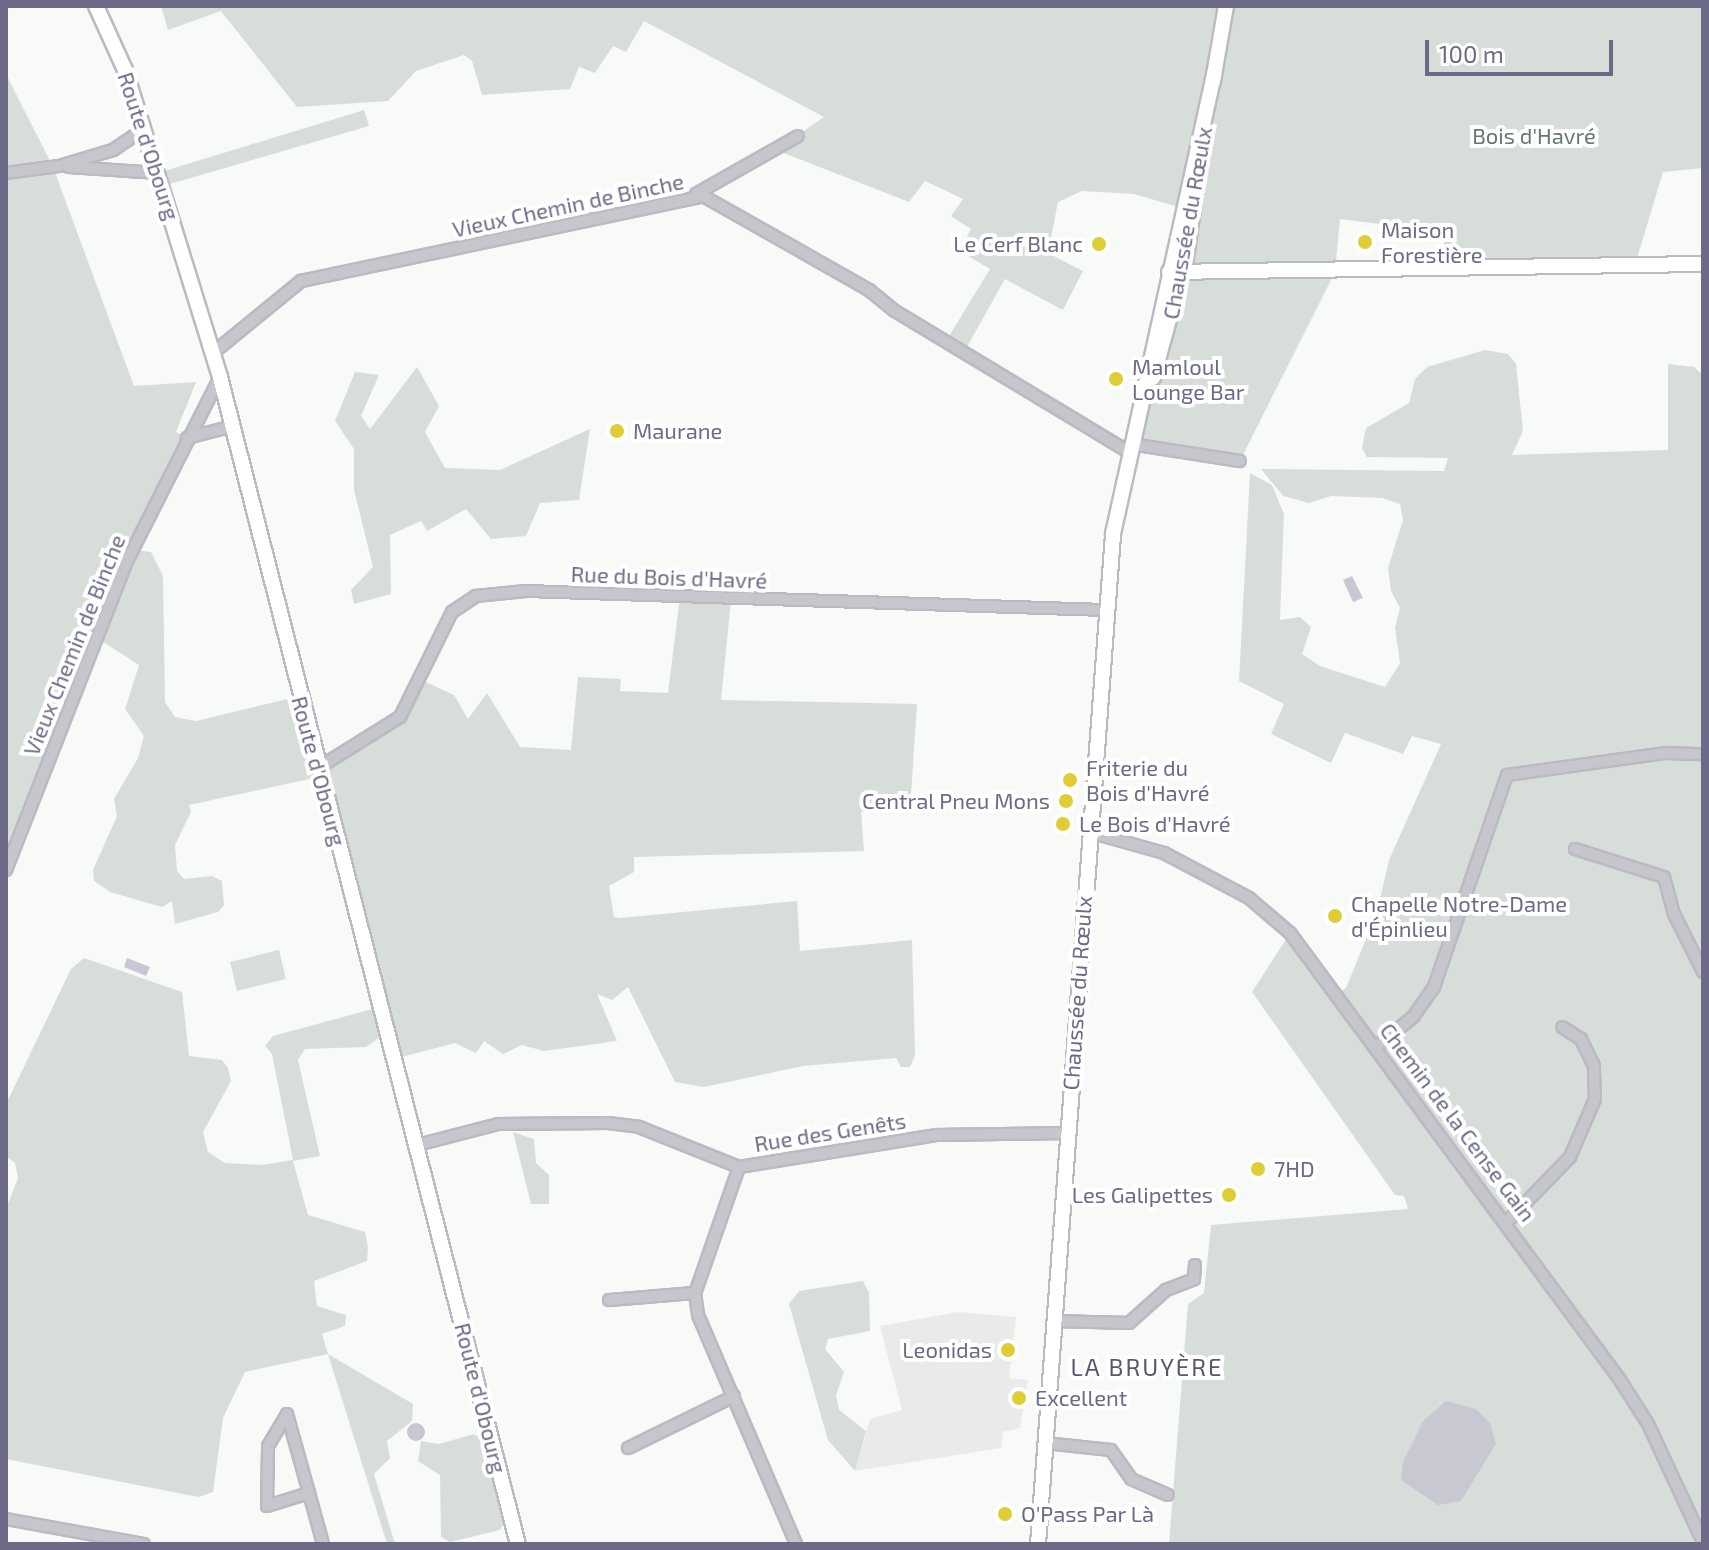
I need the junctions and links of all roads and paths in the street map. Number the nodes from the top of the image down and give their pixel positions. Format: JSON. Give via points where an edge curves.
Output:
{"nodes":[{"id":1,"x":96,"y":6,"type":"edge"},
{"id":2,"x":1226,"y":6,"type":"edge"},
{"id":3,"x":1214,"y":74,"type":"junction"},
{"id":4,"x":143,"y":130,"type":"junction"},
{"id":5,"x":798,"y":136,"type":"dead end"},
{"id":6,"x":59,"y":166,"type":"junction"},
{"id":7,"x":6,"y":173,"type":"edge"},
{"id":8,"x":158,"y":173,"type":"junction"},
{"id":9,"x":690,"y":197,"type":"junction"},
{"id":10,"x":1703,"y":264,"type":"edge"},
{"id":11,"x":1175,"y":274,"type":"junction"},
{"id":12,"x":213,"y":353,"type":"junction"},
{"id":13,"x":220,"y":377,"type":"junction"},
{"id":14,"x":233,"y":426,"type":"junction"},
{"id":15,"x":187,"y":438,"type":"junction"},
{"id":16,"x":1130,"y":448,"type":"junction"},
{"id":17,"x":1240,"y":461,"type":"dead end"},
{"id":18,"x":1105,"y":610,"type":"junction"},
{"id":19,"x":1703,"y":754,"type":"edge"},
{"id":20,"x":318,"y":768,"type":"junction"},
{"id":21,"x":1089,"y":832,"type":"junction"},
{"id":22,"x":1575,"y":849,"type":"dead end"},
{"id":23,"x":6,"y":870,"type":"edge"},
{"id":24,"x":1703,"y":972,"type":"edge"},
{"id":25,"x":1562,"y":1027,"type":"dead end"},
{"id":26,"x":1377,"y":1046,"type":"junction"},
{"id":27,"x":1068,"y":1133,"type":"junction"},
{"id":28,"x":417,"y":1145,"type":"junction"},
{"id":29,"x":739,"y":1167,"type":"junction"},
{"id":30,"x":1507,"y":1222,"type":"junction"},
{"id":31,"x":1195,"y":1265,"type":"dead end"},
{"id":32,"x":695,"y":1293,"type":"junction"},
{"id":33,"x":609,"y":1300,"type":"dead end"},
{"id":34,"x":1054,"y":1321,"type":"junction"},
{"id":35,"x":734,"y":1396,"type":"junction"},
{"id":36,"x":1045,"y":1443,"type":"junction"},
{"id":37,"x":628,"y":1448,"type":"dead end"},
{"id":38,"x":309,"y":1493,"type":"junction"},
{"id":39,"x":1168,"y":1495,"type":"dead end"},
{"id":40,"x":6,"y":1519,"type":"edge"},
{"id":41,"x":1700,"y":1541,"type":"edge"},
{"id":42,"x":144,"y":1544,"type":"edge"},
{"id":43,"x":323,"y":1544,"type":"edge"},
{"id":44,"x":518,"y":1544,"type":"edge"},
{"id":45,"x":796,"y":1544,"type":"edge"},
{"id":46,"x":1038,"y":1544,"type":"edge"}],
"edges":[{"from":1,"to":4,"type":"main road","name":"Route d'Obourg","via":[[125,70]]},
{"from":2,"to":3,"type":"main road","name":"Chaussée du Rœulx"},
{"from":3,"to":11,"type":"main road","name":"Chaussée du Rœulx"},
{"from":3,"to":11,"type":"main road","name":"Chaussée du Rœulx","via":[[1192,211]]},
{"from":4,"to":6,"type":"street","via":[[113,150]]},
{"from":4,"to":8,"type":"main road","name":"Route d'Obourg"},
{"from":5,"to":9,"type":"street"},
{"from":6,"to":7,"type":"street"},
{"from":6,"to":8,"type":"street"},
{"from":8,"to":12,"type":"main road","name":"Route d'Obourg"},
{"from":9,"to":12,"type":"street","name":"Vieux Chemin de Binche","via":[[301,281]]},
{"from":9,"to":16,"type":"street","name":"Vieux Chemin de Binche","via":[[712,198]]},
{"from":10,"to":11,"type":"main road"},
{"from":11,"to":16,"type":"main road","name":"Chaussée du Rœulx","via":[[1164,346]]},
{"from":12,"to":13,"type":"main road","name":"Route d'Obourg"},
{"from":13,"to":14,"type":"main road","name":"Route d'Obourg"},
{"from":13,"to":15,"type":"street","name":"Vieux Chemin de Binche"},
{"from":14,"to":15,"type":"street"},
{"from":14,"to":20,"type":"main road","name":"Route d'Obourg"},
{"from":15,"to":23,"type":"street","name":"Vieux Chemin de Binche","via":[[127,561]]},
{"from":16,"to":17,"type":"street"},
{"from":16,"to":18,"type":"main road","name":"Chaussée du Rœulx"},
{"from":18,"to":20,"type":"street","name":"Rue du Bois d'Havré","via":[[526,591],[476,596],[452,612],[400,717]]},
{"from":18,"to":21,"type":"main road","name":"Chaussée du Rœulx"},
{"from":19,"to":26,"type":"street","via":[[1666,753],[1507,775],[1434,987],[1413,1017]]},
{"from":20,"to":28,"type":"main road","name":"Route d'Obourg"},
{"from":21,"to":26,"type":"street","name":"Chemin de la Cense Gain","via":[[1164,853],[1249,898],[1290,933]]},
{"from":21,"to":27,"type":"main road","name":"Chaussée du Rœulx"},
{"from":22,"to":24,"type":"street","via":[[1664,877],[1674,914]]},
{"from":25,"to":30,"type":"street","via":[[1581,1039],[1594,1066],[1595,1099],[1570,1157]]},
{"from":26,"to":30,"type":"street","name":"Chemin de la Cense Gain"},
{"from":27,"to":29,"type":"street","name":"Rue des Genêts","via":[[937,1135]]},
{"from":27,"to":34,"type":"main road","name":"Chaussée du Rœulx"},
{"from":28,"to":29,"type":"street","name":"Rue des Genêts","via":[[498,1124],[608,1123],[639,1127]]},
{"from":28,"to":44,"type":"main road","name":"Route d'Obourg"},
{"from":29,"to":32,"type":"street"},
{"from":30,"to":41,"type":"street","name":"Chemin de la Cense Gain","via":[[1635,1402]]},
{"from":31,"to":34,"type":"street","via":[[1194,1279],[1166,1290],[1129,1323]]},
{"from":32,"to":33,"type":"street"},
{"from":32,"to":35,"type":"street","via":[[698,1315]]},
{"from":34,"to":36,"type":"main road","name":"Chaussée du Rœulx"},
{"from":35,"to":37,"type":"street"},
{"from":35,"to":45,"type":"street"},
{"from":36,"to":39,"type":"street","via":[[1111,1450],[1131,1479]]},
{"from":36,"to":46,"type":"main road","name":"Chaussée du Rœulx"},
{"from":38,"to":38,"type":"street","via":[[306,1479],[287,1414],[268,1446],[267,1506]]},
{"from":38,"to":43,"type":"street"},
{"from":40,"to":42,"type":"street"}]}
